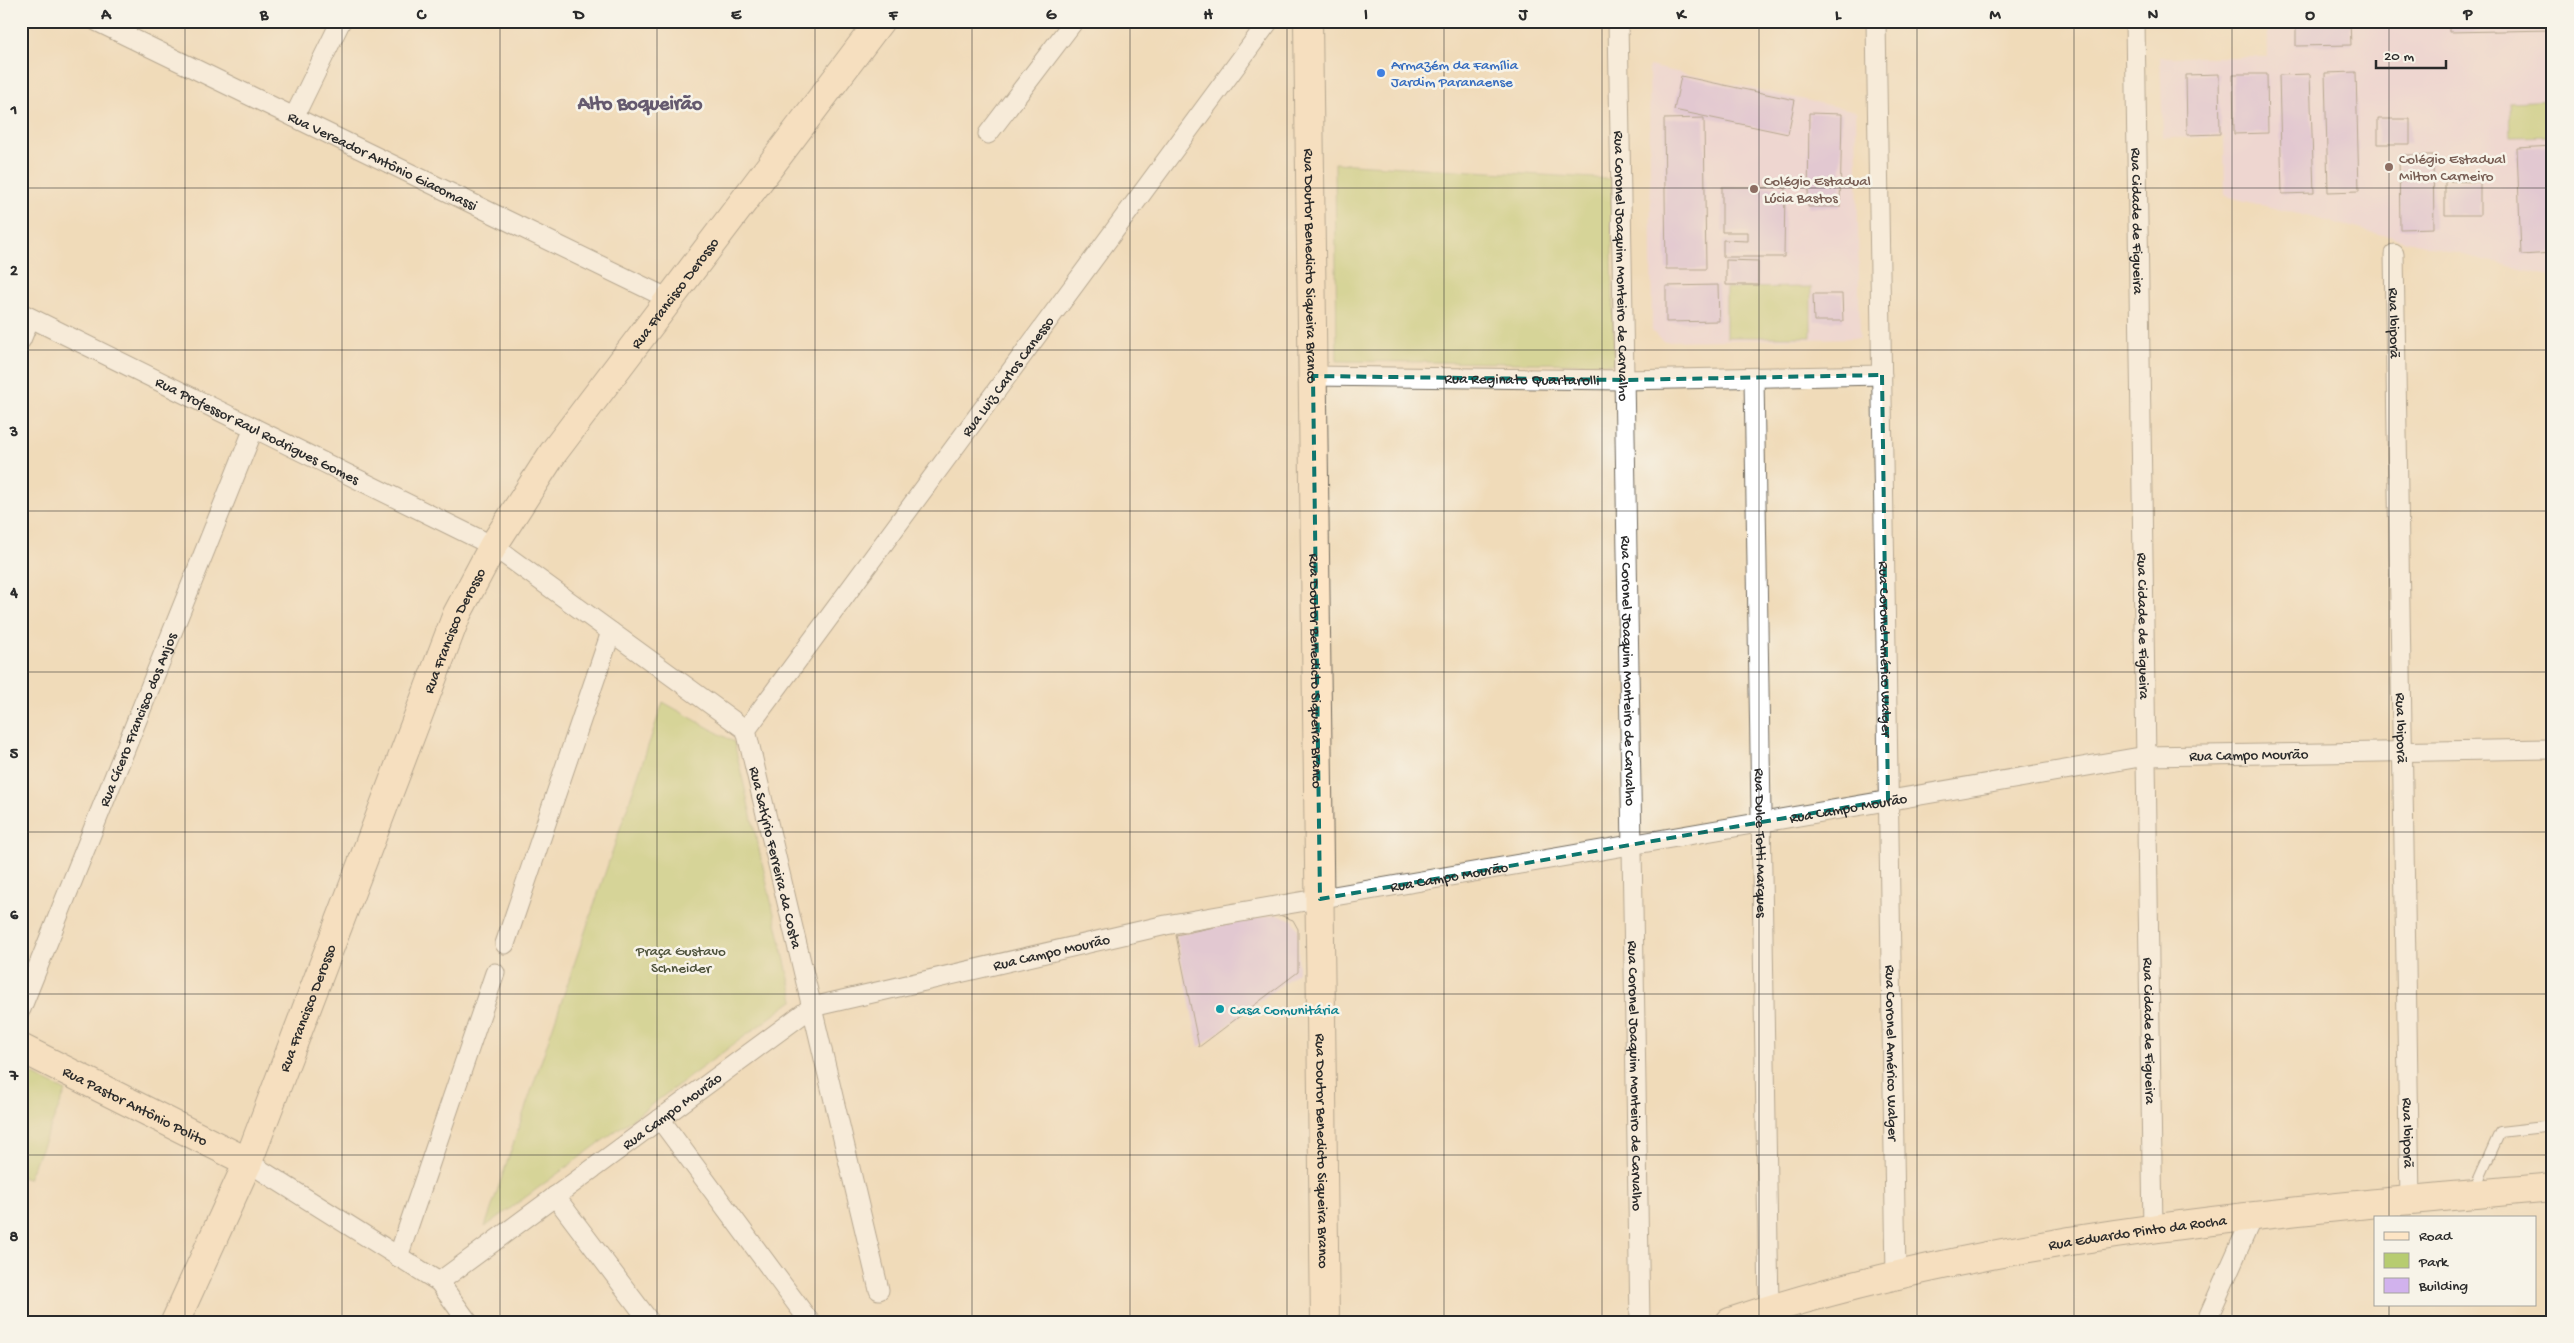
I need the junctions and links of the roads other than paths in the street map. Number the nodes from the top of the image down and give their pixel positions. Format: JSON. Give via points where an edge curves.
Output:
{"nodes":[{"id":1,"x":96,"y":21,"type":"edge"},
{"id":2,"x":341,"y":21,"type":"edge"},
{"id":3,"x":880,"y":21,"type":"edge"},
{"id":4,"x":1074,"y":21,"type":"edge"},
{"id":5,"x":1269,"y":21,"type":"edge"},
{"id":6,"x":1308,"y":21,"type":"edge"},
{"id":7,"x":1618,"y":21,"type":"edge"},
{"id":8,"x":1876,"y":21,"type":"edge"},
{"id":9,"x":2135,"y":21,"type":"edge"},
{"id":10,"x":294,"y":117,"type":"junction"},
{"id":11,"x":988,"y":134,"type":"dead end"},
{"id":12,"x":2394,"y":254,"type":"dead end"},
{"id":13,"x":670,"y":300,"type":"junction"},
{"id":14,"x":26,"y":315,"type":"edge"},
{"id":15,"x":21,"y":340,"type":"edge"},
{"id":16,"x":1882,"y":375,"type":"junction"},
{"id":17,"x":1313,"y":376,"type":"junction"},
{"id":18,"x":1754,"y":378,"type":"junction"},
{"id":19,"x":1624,"y":380,"type":"junction"},
{"id":20,"x":254,"y":428,"type":"junction"},
{"id":21,"x":492,"y":546,"type":"junction"},
{"id":22,"x":611,"y":632,"type":"junction"},
{"id":23,"x":746,"y":730,"type":"junction"},
{"id":24,"x":2553,"y":749,"type":"edge"},
{"id":25,"x":2402,"y":751,"type":"junction"},
{"id":26,"x":2146,"y":756,"type":"junction"},
{"id":27,"x":1888,"y":800,"type":"junction"},
{"id":28,"x":1761,"y":822,"type":"junction"},
{"id":29,"x":1632,"y":845,"type":"junction"},
{"id":30,"x":1320,"y":899,"type":"junction"},
{"id":31,"x":505,"y":944,"type":"dead end"},
{"id":32,"x":495,"y":973,"type":"dead end"},
{"id":33,"x":812,"y":1007,"type":"junction"},
{"id":34,"x":21,"y":1010,"type":"edge"},
{"id":35,"x":21,"y":1048,"type":"edge"},
{"id":36,"x":660,"y":1119,"type":"junction"},
{"id":37,"x":2553,"y":1126,"type":"edge"},
{"id":38,"x":248,"y":1162,"type":"junction"},
{"id":39,"x":2553,"y":1187,"type":"edge"},
{"id":40,"x":2471,"y":1195,"type":"junction"},
{"id":41,"x":556,"y":1196,"type":"junction"},
{"id":42,"x":2410,"y":1201,"type":"junction"},
{"id":43,"x":2252,"y":1218,"type":"junction"},
{"id":44,"x":2153,"y":1230,"type":"junction"},
{"id":45,"x":398,"y":1257,"type":"junction"},
{"id":46,"x":1896,"y":1276,"type":"junction"},
{"id":47,"x":439,"y":1282,"type":"junction"},
{"id":48,"x":879,"y":1290,"type":"dead end"},
{"id":49,"x":1769,"y":1309,"type":"junction"},
{"id":50,"x":175,"y":1322,"type":"edge"},
{"id":51,"x":468,"y":1322,"type":"edge"},
{"id":52,"x":650,"y":1322,"type":"edge"},
{"id":53,"x":810,"y":1322,"type":"edge"},
{"id":54,"x":1325,"y":1322,"type":"edge"},
{"id":55,"x":1640,"y":1322,"type":"edge"},
{"id":56,"x":1730,"y":1322,"type":"edge"},
{"id":57,"x":2206,"y":1322,"type":"edge"}],
"edges":[{"from":1,"to":10,"type":"street","name":"Rua Vereador Antônio Giacomassi"},
{"from":2,"to":10,"type":"street"},
{"from":3,"to":13,"type":"street","name":"Rua Francisco Derosso"},
{"from":4,"to":11,"type":"street"},
{"from":5,"to":23,"type":"street","name":"Rua Luiz Carlos Canesso"},
{"from":6,"to":17,"type":"street","name":"Rua Doutor Benedicto Siqueira Branco"},
{"from":7,"to":19,"type":"street","name":"Rua Coronel Joaquim Monteiro de Carvalho"},
{"from":8,"to":16,"type":"street","name":"Rua Coronel Américo Walger"},
{"from":9,"to":26,"type":"street","name":"Rua Cidade de Figueira"},
{"from":10,"to":13,"type":"street","name":"Rua Vereador Antônio Giacomassi"},
{"from":12,"to":25,"type":"street","name":"Rua Ibiporã"},
{"from":13,"to":21,"type":"street","name":"Rua Francisco Derosso","via":[[553,453]]},
{"from":14,"to":15,"type":"street"},
{"from":14,"to":20,"type":"street","name":"Rua Professor Raul Rodrigues Gomes"},
{"from":16,"to":18,"type":"street","name":"Rua Reginato Quartarolli"},
{"from":16,"to":27,"type":"street","name":"Rua Coronel Américo Walger"},
{"from":17,"to":19,"type":"street","name":"Rua Reginato Quartarolli"},
{"from":17,"to":30,"type":"street","name":"Rua Doutor Benedicto Siqueira Branco"},
{"from":18,"to":19,"type":"street","name":"Rua Reginato Quartarolli"},
{"from":18,"to":28,"type":"street","name":"Rua Dulce Totti Marques"},
{"from":19,"to":29,"type":"street","name":"Rua Coronel Joaquim Monteiro de Carvalho"},
{"from":20,"to":21,"type":"street","name":"Rua Professor Raul Rodrigues Gomes"},
{"from":20,"to":34,"type":"street","name":"Rua Cícero Francisco dos Anjos"},
{"from":21,"to":22,"type":"street"},
{"from":21,"to":38,"type":"street","name":"Rua Francisco Derosso","via":[[457,614]]},
{"from":22,"to":23,"type":"street"},
{"from":22,"to":31,"type":"street"},
{"from":23,"to":33,"type":"street","name":"Rua Satýrio Ferreira da Costa"},
{"from":24,"to":25,"type":"street","name":"Rua Campo Mourão"},
{"from":25,"to":26,"type":"street","name":"Rua Campo Mourão"},
{"from":25,"to":42,"type":"street","name":"Rua Ibiporã"},
{"from":26,"to":27,"type":"street","name":"Rua Campo Mourão"},
{"from":26,"to":44,"type":"street","name":"Rua Cidade de Figueira"},
{"from":27,"to":28,"type":"street","name":"Rua Campo Mourão"},
{"from":27,"to":46,"type":"street","name":"Rua Coronel Américo Walger"},
{"from":28,"to":29,"type":"street","name":"Rua Campo Mourão"},
{"from":28,"to":49,"type":"street","name":"Rua Dulce Totti Marques"},
{"from":29,"to":30,"type":"street","name":"Rua Campo Mourão"},
{"from":29,"to":55,"type":"street","name":"Rua Coronel Joaquim Monteiro de Carvalho"},
{"from":30,"to":33,"type":"street","name":"Rua Campo Mourão","via":[[1166,925]]},
{"from":30,"to":54,"type":"street","name":"Rua Doutor Benedicto Siqueira Branco"},
{"from":32,"to":45,"type":"street"},
{"from":33,"to":36,"type":"street","name":"Rua Campo Mourão"},
{"from":33,"to":48,"type":"street","name":"Rua Satýrio Ferreira da Costa"},
{"from":35,"to":38,"type":"street","name":"Rua Pastor Antônio Polito"},
{"from":36,"to":41,"type":"street","name":"Rua Campo Mourão"},
{"from":36,"to":53,"type":"street"},
{"from":37,"to":40,"type":"lane","via":[[2500,1132]]},
{"from":38,"to":45,"type":"street"},
{"from":38,"to":50,"type":"street","name":"Rua Francisco Derosso"},
{"from":39,"to":40,"type":"street","name":"Rua Eduardo Pinto da Rocha"},
{"from":40,"to":42,"type":"street","name":"Rua Eduardo Pinto da Rocha"},
{"from":41,"to":47,"type":"street","name":"Rua Campo Mourão"},
{"from":41,"to":52,"type":"street"},
{"from":42,"to":43,"type":"street","name":"Rua Eduardo Pinto da Rocha"},
{"from":43,"to":44,"type":"street","name":"Rua Eduardo Pinto da Rocha"},
{"from":43,"to":57,"type":"street"},
{"from":44,"to":46,"type":"street","name":"Rua Eduardo Pinto da Rocha","via":[[2059,1244]]},
{"from":45,"to":47,"type":"street"},
{"from":46,"to":49,"type":"street","name":"Rua Eduardo Pinto da Rocha"},
{"from":47,"to":51,"type":"street"},
{"from":49,"to":56,"type":"street","name":"Rua Eduardo Pinto da Rocha"}]}
